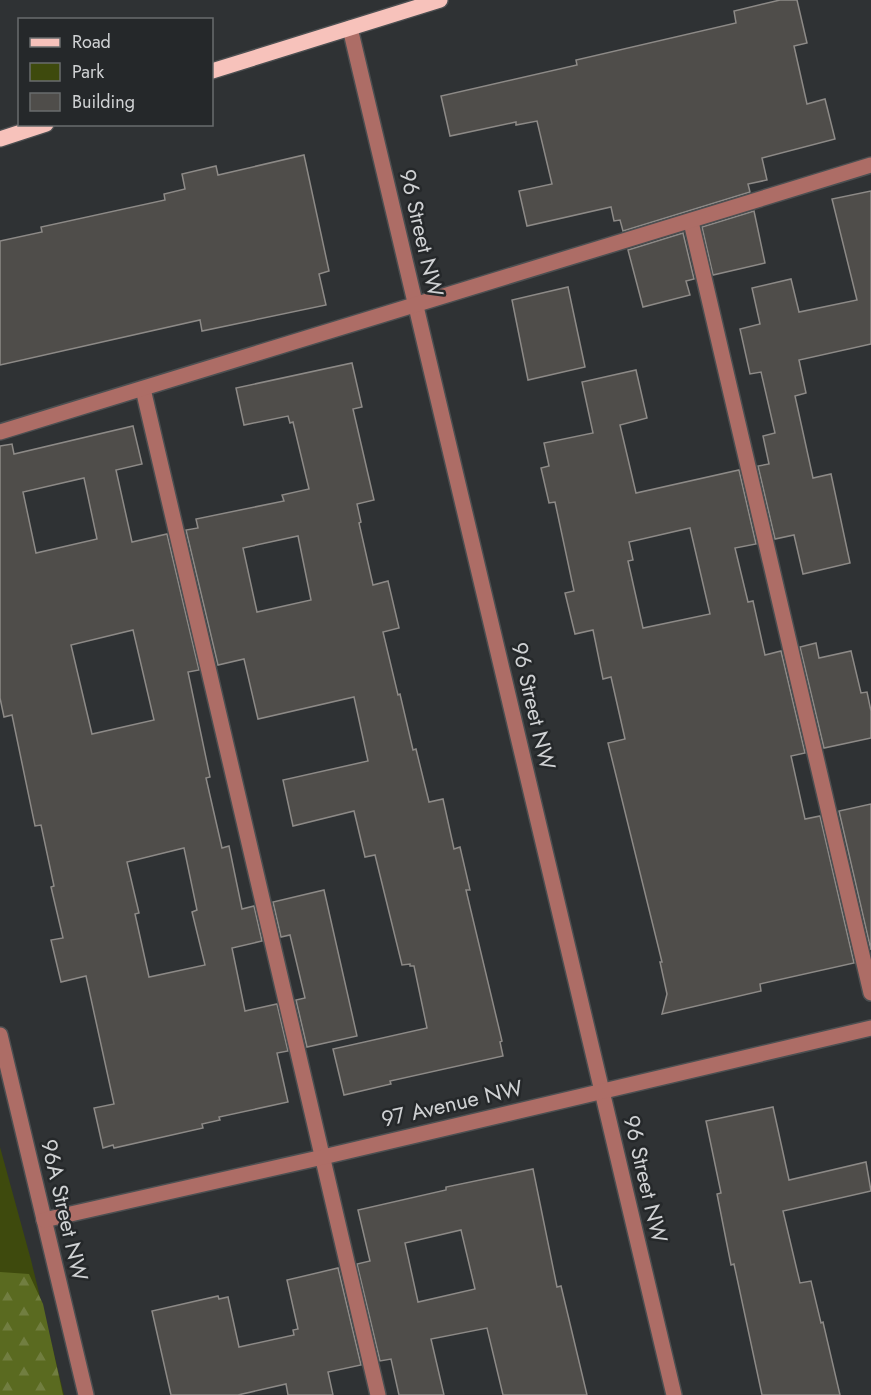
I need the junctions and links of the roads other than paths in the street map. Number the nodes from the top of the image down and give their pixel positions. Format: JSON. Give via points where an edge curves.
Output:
{"nodes":[{"id":1,"x":440,"y":0,"type":"edge"},
{"id":2,"x":350,"y":27,"type":"junction"},
{"id":3,"x":213,"y":71,"type":"edge"},
{"id":4,"x":40,"y":126,"type":"edge"},
{"id":5,"x":0,"y":139,"type":"edge"},
{"id":6,"x":871,"y":165,"type":"edge"},
{"id":7,"x":691,"y":222,"type":"junction"},
{"id":8,"x":415,"y":303,"type":"junction"},
{"id":9,"x":142,"y":389,"type":"junction"},
{"id":10,"x":0,"y":432,"type":"edge"},
{"id":11,"x":871,"y":993,"type":"edge"},
{"id":12,"x":871,"y":1028,"type":"edge"},
{"id":13,"x":0,"y":1035,"type":"edge"},
{"id":14,"x":602,"y":1090,"type":"junction"},
{"id":15,"x":323,"y":1157,"type":"junction"},
{"id":16,"x":44,"y":1220,"type":"junction"},
{"id":17,"x":86,"y":1395,"type":"edge"},
{"id":18,"x":378,"y":1395,"type":"edge"},
{"id":19,"x":674,"y":1395,"type":"edge"}],
"edges":[{"from":1,"to":2,"type":"main road"},
{"from":2,"to":3,"type":"main road"},
{"from":2,"to":8,"type":"street","name":"96 Street NW"},
{"from":4,"to":5,"type":"main road"},
{"from":6,"to":7,"type":"street"},
{"from":7,"to":8,"type":"street"},
{"from":7,"to":11,"type":"street"},
{"from":8,"to":9,"type":"street"},
{"from":8,"to":14,"type":"street","name":"96 Street NW"},
{"from":9,"to":10,"type":"street"},
{"from":9,"to":15,"type":"street"},
{"from":12,"to":14,"type":"street","name":"97 Avenue NW"},
{"from":13,"to":16,"type":"street","name":"96A Street NW"},
{"from":14,"to":15,"type":"street","name":"97 Avenue NW"},
{"from":14,"to":19,"type":"street","name":"96 Street NW"},
{"from":15,"to":16,"type":"street","name":"97 Avenue NW"},
{"from":15,"to":18,"type":"street"},
{"from":16,"to":17,"type":"street","name":"96A Street NW"}]}
